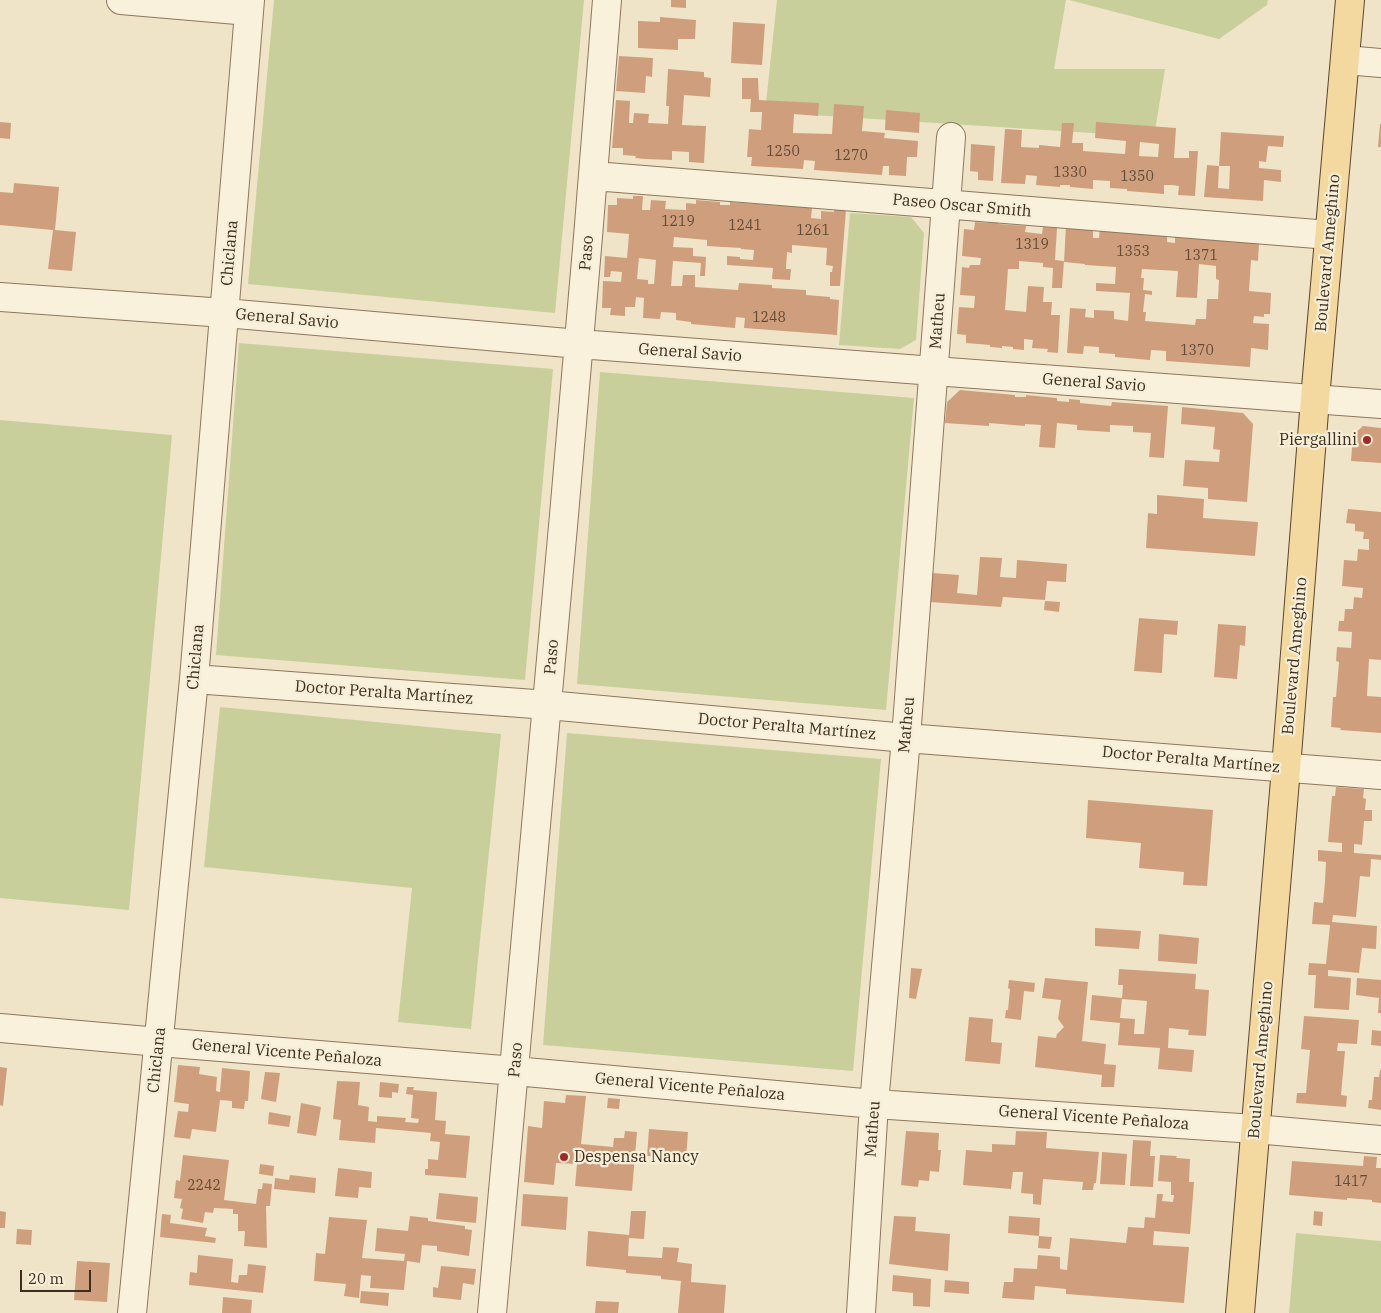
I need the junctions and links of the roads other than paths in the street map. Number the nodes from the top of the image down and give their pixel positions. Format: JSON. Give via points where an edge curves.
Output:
{"nodes":[{"id":1,"x":121,"y":0,"type":"edge"},
{"id":2,"x":608,"y":0,"type":"edge"},
{"id":3,"x":1350,"y":0,"type":"edge"},
{"id":4,"x":250,"y":5,"type":"edge"},
{"id":5,"x":1345,"y":60,"type":"junction"},
{"id":6,"x":1381,"y":63,"type":"edge"},
{"id":7,"x":951,"y":137,"type":"dead end"},
{"id":8,"x":594,"y":176,"type":"junction"},
{"id":9,"x":947,"y":205,"type":"junction"},
{"id":10,"x":1329,"y":235,"type":"junction"},
{"id":11,"x":0,"y":297,"type":"edge"},
{"id":12,"x":225,"y":313,"type":"junction"},
{"id":13,"x":579,"y":344,"type":"junction"},
{"id":14,"x":934,"y":372,"type":"junction"},
{"id":15,"x":1315,"y":399,"type":"junction"},
{"id":16,"x":1381,"y":404,"type":"edge"},
{"id":17,"x":194,"y":679,"type":"junction"},
{"id":18,"x":548,"y":705,"type":"junction"},
{"id":19,"x":906,"y":738,"type":"junction"},
{"id":20,"x":1286,"y":768,"type":"junction"},
{"id":21,"x":1381,"y":775,"type":"edge"},
{"id":22,"x":0,"y":1028,"type":"edge"},
{"id":23,"x":159,"y":1042,"type":"junction"},
{"id":24,"x":515,"y":1071,"type":"junction"},
{"id":25,"x":874,"y":1104,"type":"junction"},
{"id":26,"x":1255,"y":1129,"type":"junction"},
{"id":27,"x":1381,"y":1140,"type":"edge"},
{"id":28,"x":132,"y":1313,"type":"edge"},
{"id":29,"x":492,"y":1313,"type":"edge"},
{"id":30,"x":861,"y":1313,"type":"edge"},
{"id":31,"x":1240,"y":1313,"type":"edge"}],
"edges":[{"from":1,"to":4,"type":"street"},
{"from":2,"to":8,"type":"street","name":"Paso"},
{"from":3,"to":5,"type":"main road","name":"Boulevard Ameghino"},
{"from":4,"to":12,"type":"street","name":"Chiclana"},
{"from":5,"to":6,"type":"street"},
{"from":5,"to":10,"type":"main road","name":"Boulevard Ameghino"},
{"from":7,"to":9,"type":"street","name":"Matheu"},
{"from":8,"to":9,"type":"street","name":"Paseo Oscar Smith"},
{"from":8,"to":13,"type":"street","name":"Paso"},
{"from":9,"to":10,"type":"street","name":"Paseo Oscar Smith"},
{"from":9,"to":14,"type":"street","name":"Matheu"},
{"from":10,"to":15,"type":"main road","name":"Boulevard Ameghino"},
{"from":11,"to":12,"type":"street","name":"General Savio"},
{"from":12,"to":13,"type":"street","name":"General Savio"},
{"from":12,"to":17,"type":"street","name":"Chiclana"},
{"from":13,"to":14,"type":"street","name":"General Savio"},
{"from":13,"to":18,"type":"street","name":"Paso"},
{"from":14,"to":15,"type":"street","name":"General Savio"},
{"from":14,"to":19,"type":"street","name":"Matheu"},
{"from":15,"to":16,"type":"street","name":"General Savio"},
{"from":15,"to":20,"type":"main road","name":"Boulevard Ameghino"},
{"from":17,"to":18,"type":"street","name":"Doctor Peralta Martínez"},
{"from":17,"to":23,"type":"street","name":"Chiclana"},
{"from":18,"to":19,"type":"street","name":"Doctor Peralta Martínez"},
{"from":18,"to":24,"type":"street","name":"Paso"},
{"from":19,"to":20,"type":"street","name":"Doctor Peralta Martínez"},
{"from":19,"to":25,"type":"street","name":"Matheu"},
{"from":20,"to":21,"type":"street","name":"Doctor Peralta Martínez"},
{"from":20,"to":26,"type":"main road","name":"Boulevard Ameghino"},
{"from":22,"to":23,"type":"street","name":"General Vicente Peñaloza"},
{"from":23,"to":24,"type":"street","name":"General Vicente Peñaloza"},
{"from":23,"to":28,"type":"street","name":"Chiclana"},
{"from":24,"to":25,"type":"street","name":"General Vicente Peñaloza"},
{"from":24,"to":29,"type":"street","name":"Paso"},
{"from":25,"to":26,"type":"street","name":"General Vicente Peñaloza"},
{"from":25,"to":30,"type":"street","name":"Matheu"},
{"from":26,"to":27,"type":"street","name":"General Vicente Peñaloza"},
{"from":26,"to":31,"type":"main road","name":"Boulevard Ameghino"}]}
